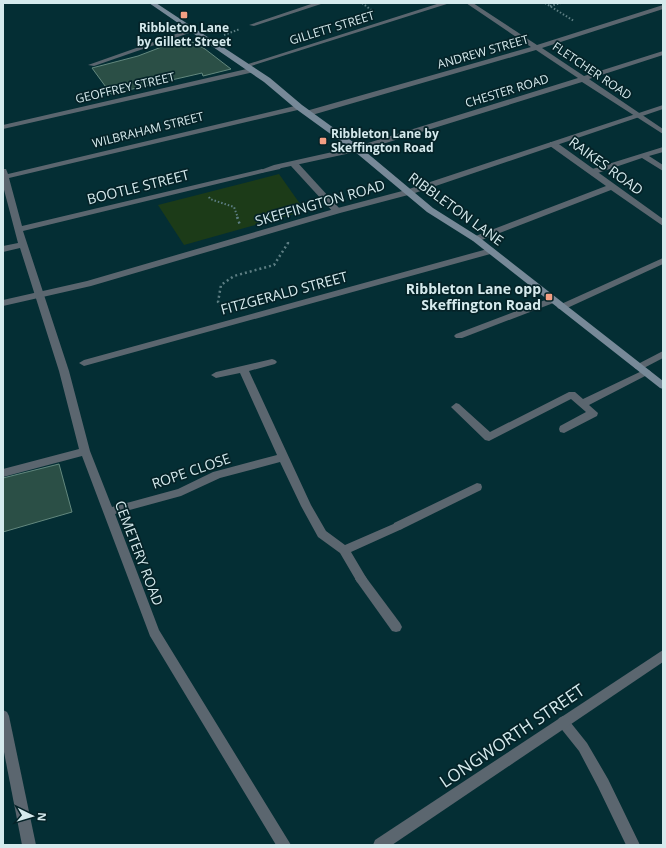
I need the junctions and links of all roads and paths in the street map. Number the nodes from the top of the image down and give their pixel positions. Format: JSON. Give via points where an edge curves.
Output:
{"nodes":[{"id":1,"x":152,"y":3,"type":"edge"},
{"id":2,"x":321,"y":3,"type":"edge"},
{"id":3,"x":447,"y":3,"type":"edge"},
{"id":4,"x":469,"y":3,"type":"edge"},
{"id":5,"x":545,"y":3,"type":"edge"},
{"id":6,"x":561,"y":3,"type":"edge"},
{"id":7,"x":550,"y":6,"type":"junction"},
{"id":8,"x":663,"y":7,"type":"edge"},
{"id":9,"x":252,"y":25,"type":"joint"},
{"id":10,"x":193,"y":30,"type":"junction"},
{"id":11,"x":590,"y":31,"type":"junction"},
{"id":12,"x":209,"y":40,"type":"junction"},
{"id":13,"x":536,"y":48,"type":"junction"},
{"id":14,"x":663,"y":52,"type":"edge"},
{"id":15,"x":92,"y":65,"type":"dead end"},
{"id":16,"x":249,"y":68,"type":"junction"},
{"id":17,"x":583,"y":80,"type":"junction"},
{"id":18,"x":299,"y":107,"type":"junction"},
{"id":19,"x":663,"y":107,"type":"edge"},
{"id":20,"x":309,"y":114,"type":"junction"},
{"id":21,"x":637,"y":115,"type":"junction"},
{"id":22,"x":3,"y":127,"type":"edge"},
{"id":23,"x":663,"y":132,"type":"edge"},
{"id":24,"x":553,"y":144,"type":"junction"},
{"id":25,"x":357,"y":149,"type":"junction"},
{"id":26,"x":663,"y":149,"type":"edge"},
{"id":27,"x":643,"y":155,"type":"junction"},
{"id":28,"x":294,"y":164,"type":"junction"},
{"id":29,"x":663,"y":169,"type":"edge"},
{"id":30,"x":592,"y":172,"type":"junction"},
{"id":31,"x":4,"y":175,"type":"edge"},
{"id":32,"x":200,"y":186,"type":"junction"},
{"id":33,"x":613,"y":186,"type":"junction"},
{"id":34,"x":409,"y":192,"type":"junction"},
{"id":35,"x":337,"y":211,"type":"junction"},
{"id":36,"x":663,"y":224,"type":"edge"},
{"id":37,"x":242,"y":228,"type":"dead end"},
{"id":38,"x":279,"y":228,"type":"junction"},
{"id":39,"x":20,"y":230,"type":"junction"},
{"id":40,"x":476,"y":239,"type":"junction"},
{"id":41,"x":23,"y":245,"type":"junction"},
{"id":42,"x":3,"y":249,"type":"edge"},
{"id":43,"x":491,"y":251,"type":"junction"},
{"id":44,"x":663,"y":261,"type":"edge"},
{"id":45,"x":41,"y":295,"type":"junction"},
{"id":46,"x":553,"y":300,"type":"junction"},
{"id":47,"x":3,"y":303,"type":"edge"},
{"id":48,"x":562,"y":307,"type":"junction"},
{"id":49,"x":234,"y":322,"type":"junction"},
{"id":50,"x":459,"y":336,"type":"dead end"},
{"id":51,"x":663,"y":354,"type":"edge"},
{"id":52,"x":272,"y":362,"type":"dead end"},
{"id":53,"x":84,"y":363,"type":"dead end"},
{"id":54,"x":243,"y":368,"type":"junction"},
{"id":55,"x":642,"y":370,"type":"junction"},
{"id":56,"x":216,"y":375,"type":"dead end"},
{"id":57,"x":663,"y":386,"type":"edge"},
{"id":58,"x":582,"y":404,"type":"junction"},
{"id":59,"x":456,"y":407,"type":"dead end"},
{"id":60,"x":564,"y":429,"type":"dead end"},
{"id":61,"x":85,"y":451,"type":"junction"},
{"id":62,"x":282,"y":457,"type":"junction"},
{"id":63,"x":3,"y":473,"type":"edge"},
{"id":64,"x":477,"y":487,"type":"dead end"},
{"id":65,"x":108,"y":512,"type":"junction"},
{"id":66,"x":344,"y":550,"type":"junction"},
{"id":67,"x":396,"y":627,"type":"dead end"},
{"id":68,"x":663,"y":655,"type":"edge"},
{"id":69,"x":3,"y":716,"type":"edge"},
{"id":70,"x":563,"y":722,"type":"junction"},
{"id":71,"x":29,"y":845,"type":"edge"},
{"id":72,"x":284,"y":845,"type":"edge"},
{"id":73,"x":380,"y":845,"type":"edge"},
{"id":74,"x":633,"y":845,"type":"edge"}],
"edges":[{"from":1,"to":10,"type":"main road","name":"RIBBLETON LANE"},
{"from":2,"to":9,"type":"street"},
{"from":3,"to":16,"type":"street","name":"GILLETT STREET"},
{"from":4,"to":13,"type":"street","name":"FLETCHER ROAD"},
{"from":5,"to":7,"type":"path"},
{"from":6,"to":7,"type":"path"},
{"from":7,"to":11,"type":"path"},
{"from":8,"to":11,"type":"street","name":"ANDREW STREET"},
{"from":9,"to":12,"type":"path"},
{"from":10,"to":12,"type":"main road","name":"RIBBLETON LANE"},
{"from":10,"to":15,"type":"street"},
{"from":11,"to":13,"type":"street","name":"ANDREW STREET"},
{"from":12,"to":16,"type":"main road","name":"RIBBLETON LANE"},
{"from":13,"to":17,"type":"street","name":"FLETCHER ROAD"},
{"from":13,"to":20,"type":"street","name":"ANDREW STREET"},
{"from":14,"to":17,"type":"street","name":"CHESTER ROAD"},
{"from":16,"to":18,"type":"main road","name":"RIBBLETON LANE"},
{"from":16,"to":22,"type":"street","name":"GEOFFREY STREET"},
{"from":17,"to":21,"type":"street","name":"FLETCHER ROAD"},
{"from":17,"to":25,"type":"street","name":"CHESTER ROAD"},
{"from":18,"to":20,"type":"main road","name":"RIBBLETON LANE"},
{"from":18,"to":31,"type":"street","name":"WILBRAHAM STREET"},
{"from":19,"to":21,"type":"street","name":"SKEFFINGTON ROAD"},
{"from":20,"to":25,"type":"main road","name":"RIBBLETON LANE"},
{"from":21,"to":23,"type":"street","name":"FLETCHER ROAD"},
{"from":21,"to":24,"type":"street","name":"SKEFFINGTON ROAD"},
{"from":24,"to":30,"type":"street","name":"RAIKES ROAD"},
{"from":24,"to":34,"type":"street","name":"SKEFFINGTON ROAD"},
{"from":25,"to":28,"type":"street"},
{"from":25,"to":34,"type":"main road","name":"RIBBLETON LANE"},
{"from":26,"to":27,"type":"street"},
{"from":27,"to":29,"type":"street"},
{"from":27,"to":30,"type":"street"},
{"from":28,"to":32,"type":"street","name":"BOOTLE STREET"},
{"from":28,"to":35,"type":"street"},
{"from":30,"to":33,"type":"street","name":"RAIKES ROAD"},
{"from":31,"to":39,"type":"street","name":"CEMETERY ROAD"},
{"from":32,"to":37,"type":"path","via":[[210,199],[234,207],[238,224]]},
{"from":32,"to":39,"type":"street","name":"BOOTLE STREET"},
{"from":33,"to":36,"type":"street","name":"RAIKES ROAD"},
{"from":33,"to":40,"type":"street"},
{"from":34,"to":35,"type":"street","name":"SKEFFINGTON ROAD"},
{"from":34,"to":40,"type":"main road","name":"RIBBLETON LANE","via":[[430,210]]},
{"from":35,"to":38,"type":"street","name":"SKEFFINGTON ROAD"},
{"from":38,"to":45,"type":"street","name":"SKEFFINGTON ROAD","via":[[88,284]]},
{"from":38,"to":49,"type":"path","via":[[288,243],[274,265],[234,276],[221,285],[218,302]]},
{"from":39,"to":41,"type":"street","name":"CEMETERY ROAD"},
{"from":40,"to":43,"type":"main road","name":"RIBBLETON LANE"},
{"from":41,"to":42,"type":"street"},
{"from":41,"to":45,"type":"street","name":"CEMETERY ROAD"},
{"from":43,"to":46,"type":"main road","name":"RIBBLETON LANE"},
{"from":43,"to":49,"type":"street","name":"FITZGERALD STREET"},
{"from":44,"to":48,"type":"street"},
{"from":45,"to":47,"type":"street","name":"SKEFFINGTON ROAD"},
{"from":45,"to":61,"type":"street","name":"CEMETERY ROAD"},
{"from":46,"to":48,"type":"main road","name":"RIBBLETON LANE"},
{"from":46,"to":50,"type":"street"},
{"from":48,"to":55,"type":"main road","name":"RIBBLETON LANE"},
{"from":49,"to":53,"type":"street","name":"FITZGERALD STREET"},
{"from":51,"to":55,"type":"street"},
{"from":52,"to":54,"type":"street"},
{"from":54,"to":56,"type":"street"},
{"from":54,"to":62,"type":"street"},
{"from":55,"to":57,"type":"main road","name":"RIBBLETON LANE"},
{"from":55,"to":58,"type":"street"},
{"from":58,"to":59,"type":"street","via":[[572,394],[489,437]]},
{"from":58,"to":60,"type":"street","via":[[593,414]]},
{"from":61,"to":63,"type":"street"},
{"from":61,"to":65,"type":"street","name":"CEMETERY ROAD"},
{"from":62,"to":65,"type":"street","name":"ROPE CLOSE","via":[[217,475],[181,492]]},
{"from":62,"to":66,"type":"street","via":[[322,534]]},
{"from":64,"to":66,"type":"street"},
{"from":65,"to":72,"type":"street","name":"CEMETERY ROAD","via":[[154,632]]},
{"from":66,"to":67,"type":"street","via":[[361,579]]},
{"from":68,"to":70,"type":"street","name":"LONGWORTH STREET"},
{"from":69,"to":71,"type":"street"},
{"from":70,"to":73,"type":"street","name":"LONGWORTH STREET"},
{"from":70,"to":74,"type":"street","via":[[583,747]]}]}
